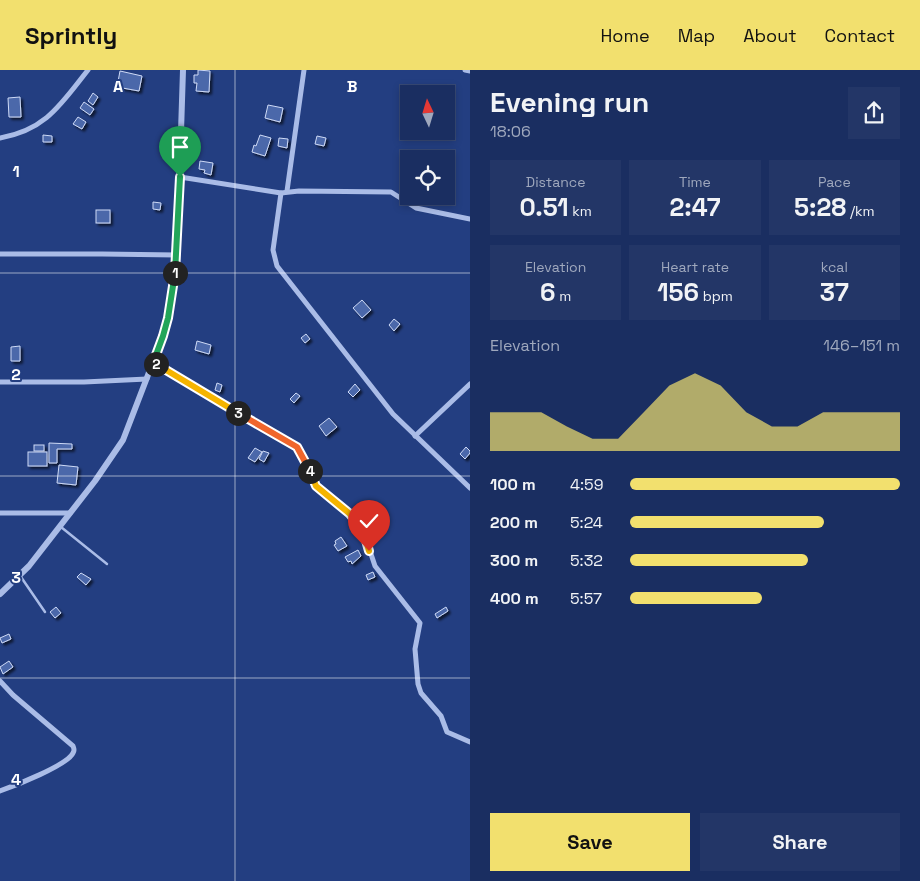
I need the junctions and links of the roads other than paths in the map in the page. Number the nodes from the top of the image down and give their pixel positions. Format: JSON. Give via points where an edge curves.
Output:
{"nodes":[{"id":1,"x":88,"y":70,"type":"edge"},
{"id":2,"x":183,"y":70,"type":"edge"},
{"id":3,"x":304,"y":70,"type":"edge"},
{"id":4,"x":465,"y":70,"type":"edge"},
{"id":5,"x":470,"y":71,"type":"edge"},
{"id":6,"x":0,"y":138,"type":"edge"},
{"id":7,"x":180,"y":177,"type":"junction"},
{"id":8,"x":284,"y":192,"type":"junction"},
{"id":9,"x":470,"y":220,"type":"edge"},
{"id":10,"x":0,"y":254,"type":"edge"},
{"id":11,"x":177,"y":256,"type":"junction"},
{"id":12,"x":153,"y":363,"type":"junction"},
{"id":13,"x":147,"y":379,"type":"junction"},
{"id":14,"x":0,"y":382,"type":"edge"},
{"id":15,"x":470,"y":384,"type":"edge"},
{"id":16,"x":415,"y":436,"type":"junction"},
{"id":17,"x":470,"y":488,"type":"edge"},
{"id":18,"x":0,"y":513,"type":"edge"},
{"id":19,"x":70,"y":513,"type":"junction"},
{"id":20,"x":60,"y":526,"type":"junction"},
{"id":21,"x":107,"y":564,"type":"dead end"},
{"id":22,"x":20,"y":576,"type":"junction"},
{"id":23,"x":0,"y":594,"type":"edge"},
{"id":24,"x":45,"y":612,"type":"dead end"},
{"id":25,"x":0,"y":682,"type":"edge"},
{"id":26,"x":470,"y":742,"type":"edge"},
{"id":27,"x":0,"y":791,"type":"edge"}],
"edges":[{"from":1,"to":6,"type":"street","via":[[47,119],[19,134]]},
{"from":2,"to":7,"type":"street"},
{"from":3,"to":8,"type":"street"},
{"from":4,"to":5,"type":"street"},
{"from":7,"to":8,"type":"street"},
{"from":7,"to":11,"type":"street"},
{"from":8,"to":9,"type":"street","via":[[391,192],[416,208]]},
{"from":8,"to":16,"type":"street","via":[[273,250],[277,266],[393,414]]},
{"from":10,"to":11,"type":"street"},
{"from":11,"to":12,"type":"street","via":[[168,318]]},
{"from":12,"to":13,"type":"street"},
{"from":12,"to":26,"type":"street","via":[[297,447],[316,486],[350,514],[363,530],[375,566],[420,622],[415,649],[421,693],[441,716],[447,732]]},
{"from":13,"to":14,"type":"street"},
{"from":13,"to":19,"type":"street","via":[[123,440]]},
{"from":15,"to":16,"type":"street"},
{"from":16,"to":17,"type":"street"},
{"from":18,"to":19,"type":"street"},
{"from":19,"to":20,"type":"street"},
{"from":20,"to":21,"type":"lane"},
{"from":20,"to":22,"type":"street"},
{"from":22,"to":23,"type":"street"},
{"from":22,"to":24,"type":"lane"},
{"from":25,"to":27,"type":"street","via":[[73,746],[74,752],[70,758],[37,776]]}]}
